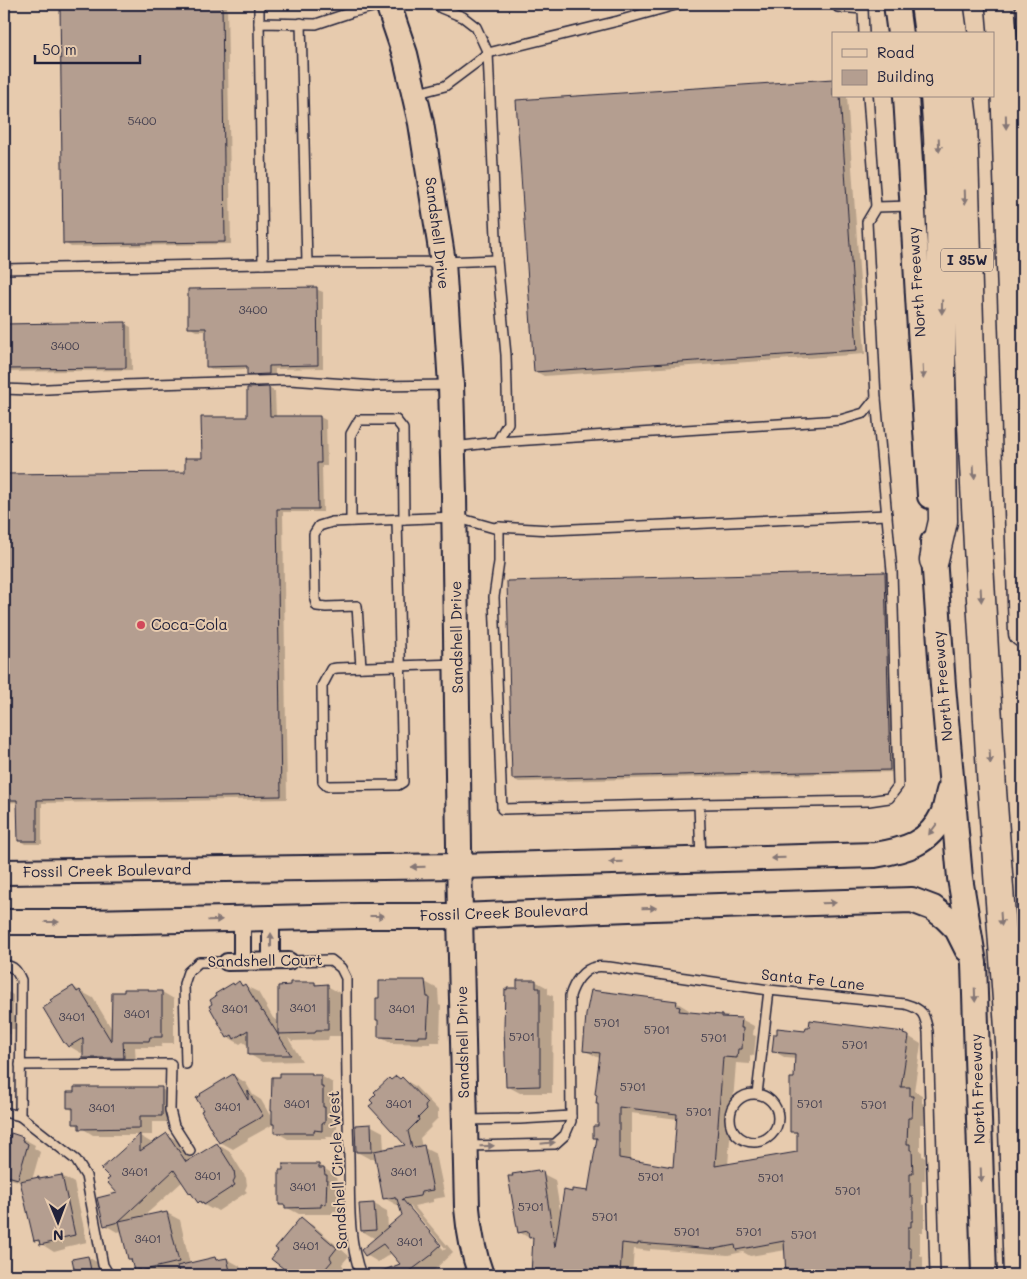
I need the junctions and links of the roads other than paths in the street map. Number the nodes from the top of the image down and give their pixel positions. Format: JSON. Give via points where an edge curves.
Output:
{"nodes":[{"id":1,"x":259,"y":4,"type":"edge"},
{"id":2,"x":387,"y":4,"type":"edge"},
{"id":3,"x":440,"y":4,"type":"edge"},
{"id":4,"x":679,"y":4,"type":"edge"},
{"id":5,"x":837,"y":4,"type":"edge"},
{"id":6,"x":896,"y":4,"type":"edge"},
{"id":7,"x":925,"y":4,"type":"edge"},
{"id":8,"x":950,"y":4,"type":"edge"},
{"id":9,"x":1000,"y":4,"type":"edge"},
{"id":10,"x":301,"y":23,"type":"junction"},
{"id":11,"x":259,"y":24,"type":"junction"},
{"id":12,"x":864,"y":32,"type":"edge"},
{"id":13,"x":900,"y":32,"type":"edge"},
{"id":14,"x":929,"y":32,"type":"edge"},
{"id":15,"x":953,"y":32,"type":"edge"},
{"id":16,"x":488,"y":53,"type":"junction"},
{"id":17,"x":414,"y":94,"type":"junction"},
{"id":18,"x":868,"y":98,"type":"edge"},
{"id":19,"x":906,"y":98,"type":"edge"},
{"id":20,"x":935,"y":98,"type":"edge"},
{"id":21,"x":960,"y":98,"type":"edge"},
{"id":22,"x":912,"y":206,"type":"junction"},
{"id":23,"x":876,"y":207,"type":"junction"},
{"id":24,"x":497,"y":260,"type":"junction"},
{"id":25,"x":443,"y":262,"type":"junction"},
{"id":26,"x":307,"y":263,"type":"junction"},
{"id":27,"x":263,"y":264,"type":"junction"},
{"id":28,"x":4,"y":269,"type":"edge"},
{"id":29,"x":451,"y":385,"type":"junction"},
{"id":30,"x":4,"y":389,"type":"edge"},
{"id":31,"x":876,"y":398,"type":"junction"},
{"id":32,"x":497,"y":442,"type":"junction"},
{"id":33,"x":453,"y":447,"type":"junction"},
{"id":34,"x":887,"y":515,"type":"junction"},
{"id":35,"x":455,"y":517,"type":"junction"},
{"id":36,"x":400,"y":519,"type":"junction"},
{"id":37,"x":351,"y":521,"type":"junction"},
{"id":38,"x":500,"y":527,"type":"junction"},
{"id":39,"x":934,"y":560,"type":"junction"},
{"id":40,"x":1023,"y":633,"type":"edge"},
{"id":41,"x":457,"y":664,"type":"junction"},
{"id":42,"x":401,"y":666,"type":"junction"},
{"id":43,"x":361,"y":667,"type":"junction"},
{"id":44,"x":951,"y":784,"type":"junction"},
{"id":45,"x":699,"y":804,"type":"junction"},
{"id":46,"x":701,"y":860,"type":"junction"},
{"id":47,"x":460,"y":866,"type":"junction"},
{"id":48,"x":4,"y":872,"type":"edge"},
{"id":49,"x":460,"y":916,"type":"junction"},
{"id":50,"x":271,"y":918,"type":"junction"},
{"id":51,"x":242,"y":919,"type":"junction"},
{"id":52,"x":4,"y":922,"type":"edge"},
{"id":53,"x":271,"y":961,"type":"junction"},
{"id":54,"x":289,"y":961,"type":"joint"},
{"id":55,"x":234,"y":962,"type":"junction"},
{"id":56,"x":974,"y":964,"type":"junction"},
{"id":57,"x":4,"y":965,"type":"edge"},
{"id":58,"x":769,"y":990,"type":"junction"},
{"id":59,"x":346,"y":1062,"type":"joint"},
{"id":60,"x":186,"y":1064,"type":"dead end"},
{"id":61,"x":20,"y":1065,"type":"junction"},
{"id":62,"x":757,"y":1094,"type":"junction"},
{"id":63,"x":4,"y":1112,"type":"edge"},
{"id":64,"x":20,"y":1116,"type":"junction"},
{"id":65,"x":571,"y":1116,"type":"junction"},
{"id":66,"x":465,"y":1120,"type":"junction"},
{"id":67,"x":466,"y":1146,"type":"junction"},
{"id":68,"x":190,"y":1151,"type":"dead end"},
{"id":69,"x":109,"y":1275,"type":"edge"},
{"id":70,"x":361,"y":1275,"type":"edge"},
{"id":71,"x":481,"y":1275,"type":"edge"},
{"id":72,"x":935,"y":1275,"type":"edge"},
{"id":73,"x":984,"y":1275,"type":"edge"},
{"id":74,"x":1018,"y":1275,"type":"edge"}],
"edges":[{"from":1,"to":11,"type":"lane"},
{"from":2,"to":10,"type":"lane","via":[[316,24]]},
{"from":2,"to":17,"type":"main road","name":"Sandshell Drive","via":[[405,54]]},
{"from":3,"to":16,"type":"lane","via":[[441,8],[463,17],[476,27]]},
{"from":4,"to":16,"type":"lane"},
{"from":5,"to":12,"type":"lane","via":[[838,7],[863,9]]},
{"from":6,"to":13,"type":"main road"},
{"from":7,"to":14,"type":"highway"},
{"from":8,"to":15,"type":"highway"},
{"from":9,"to":40,"type":"highway","one_way":true},
{"from":10,"to":11,"type":"lane"},
{"from":10,"to":26,"type":"lane"},
{"from":11,"to":27,"type":"lane"},
{"from":16,"to":17,"type":"lane","via":[[445,86]]},
{"from":16,"to":24,"type":"lane"},
{"from":17,"to":25,"type":"main road","name":"Sandshell Drive"},
{"from":18,"to":23,"type":"lane"},
{"from":19,"to":22,"type":"main road","name":"North Freeway"},
{"from":20,"to":39,"type":"highway","one_way":true,"via":[[941,224],[943,521]]},
{"from":21,"to":74,"type":"highway","number":"I 35W","one_way":true,"via":[[978,546],[1010,1042]]},
{"from":22,"to":23,"type":"lane"},
{"from":22,"to":39,"type":"main road","name":"North Freeway","one_way":true},
{"from":23,"to":31,"type":"lane","via":[[867,222]]},
{"from":24,"to":25,"type":"lane"},
{"from":24,"to":32,"type":"lane","via":[[506,355],[508,423]]},
{"from":25,"to":26,"type":"lane"},
{"from":25,"to":29,"type":"main road","name":"Sandshell Drive"},
{"from":26,"to":27,"type":"lane"},
{"from":27,"to":28,"type":"lane"},
{"from":29,"to":30,"type":"lane","via":[[375,386],[290,380]]},
{"from":29,"to":33,"type":"main road","name":"Sandshell Drive"},
{"from":31,"to":32,"type":"lane","via":[[864,413],[840,420]]},
{"from":31,"to":34,"type":"lane"},
{"from":32,"to":33,"type":"lane"},
{"from":33,"to":35,"type":"main road","name":"Sandshell Drive"},
{"from":34,"to":38,"type":"lane","via":[[552,530]]},
{"from":34,"to":45,"type":"lane","via":[[892,571],[898,786],[889,798],[870,801]]},
{"from":35,"to":36,"type":"lane"},
{"from":35,"to":38,"type":"lane"},
{"from":35,"to":41,"type":"main road","name":"Sandshell Drive"},
{"from":36,"to":37,"type":"lane"},
{"from":36,"to":37,"type":"lane","via":[[403,429],[396,420],[359,420],[351,434]]},
{"from":36,"to":42,"type":"lane"},
{"from":37,"to":43,"type":"lane","via":[[319,526],[314,534],[315,600],[317,606],[357,606]]},
{"from":38,"to":45,"type":"lane","via":[[500,562],[494,597],[502,809]]},
{"from":39,"to":44,"type":"main road","name":"North Freeway"},
{"from":41,"to":42,"type":"lane"},
{"from":41,"to":47,"type":"main road","name":"Sandshell Drive"},
{"from":42,"to":43,"type":"lane"},
{"from":42,"to":43,"type":"lane","via":[[403,782],[398,785],[327,786],[323,782],[322,686],[331,669]]},
{"from":44,"to":46,"type":"main road","name":"Fossil Creek Boulevard","one_way":true,"via":[[943,814],[931,833],[918,843],[898,851],[875,855]]},
{"from":44,"to":56,"type":"main road","name":"North Freeway","via":[[960,878]]},
{"from":45,"to":46,"type":"lane"},
{"from":46,"to":47,"type":"main road","name":"Fossil Creek Boulevard","one_way":true},
{"from":47,"to":48,"type":"main road","name":"Fossil Creek Boulevard","one_way":true},
{"from":47,"to":49,"type":"main road","name":"Sandshell Drive"},
{"from":50,"to":49,"type":"main road","name":"Fossil Creek Boulevard","one_way":true},
{"from":49,"to":56,"type":"main road","name":"Fossil Creek Boulevard","one_way":true,"via":[[912,900],[933,908],[957,929]]},
{"from":49,"to":66,"type":"main road","name":"Sandshell Drive"},
{"from":50,"to":51,"type":"main road","name":"Fossil Creek Boulevard"},
{"from":53,"to":50,"type":"street","one_way":true},
{"from":52,"to":51,"type":"main road","name":"Fossil Creek Boulevard","one_way":true},
{"from":51,"to":55,"type":"street"},
{"from":53,"to":54,"type":"street","name":"Sandshell Court"},
{"from":53,"to":55,"type":"street","name":"Sandshell Court"},
{"from":54,"to":59,"type":"lane","name":"Sandshell Court","via":[[330,960],[346,978]]},
{"from":55,"to":60,"type":"lane","name":"Sandshell Court","via":[[199,962],[188,972],[184,984]]},
{"from":56,"to":73,"type":"main road","name":"North Freeway","one_way":true},
{"from":57,"to":61,"type":"lane","via":[[16,970],[21,980]]},
{"from":58,"to":62,"type":"lane"},
{"from":58,"to":65,"type":"lane","name":"Santa Fe Lane","via":[[609,967],[595,967],[584,973],[570,996]]},
{"from":58,"to":72,"type":"lane","name":"Santa Fe Lane","via":[[905,1004],[922,1011],[928,1032]]},
{"from":59,"to":70,"type":"lane","name":"Sandshell Circle West","via":[[351,1230]]},
{"from":61,"to":64,"type":"lane"},
{"from":61,"to":68,"type":"lane","via":[[171,1064],[170,1110],[174,1126]]},
{"from":62,"to":62,"type":"lane","via":[[743,1096],[732,1105],[729,1119],[733,1132],[744,1141],[758,1143],[771,1136],[778,1124],[778,1110],[770,1099]]},
{"from":63,"to":64,"type":"lane"},
{"from":64,"to":69,"type":"lane","via":[[76,1160],[86,1176],[103,1264]]},
{"from":65,"to":66,"type":"lane"},
{"from":67,"to":65,"type":"lane","name":"Santa Fe Lane","one_way":true,"via":[[555,1144],[565,1135]]},
{"from":66,"to":67,"type":"main road","name":"Sandshell Drive"},
{"from":67,"to":71,"type":"main road","name":"Sandshell Drive","via":[[469,1230]]}]}
